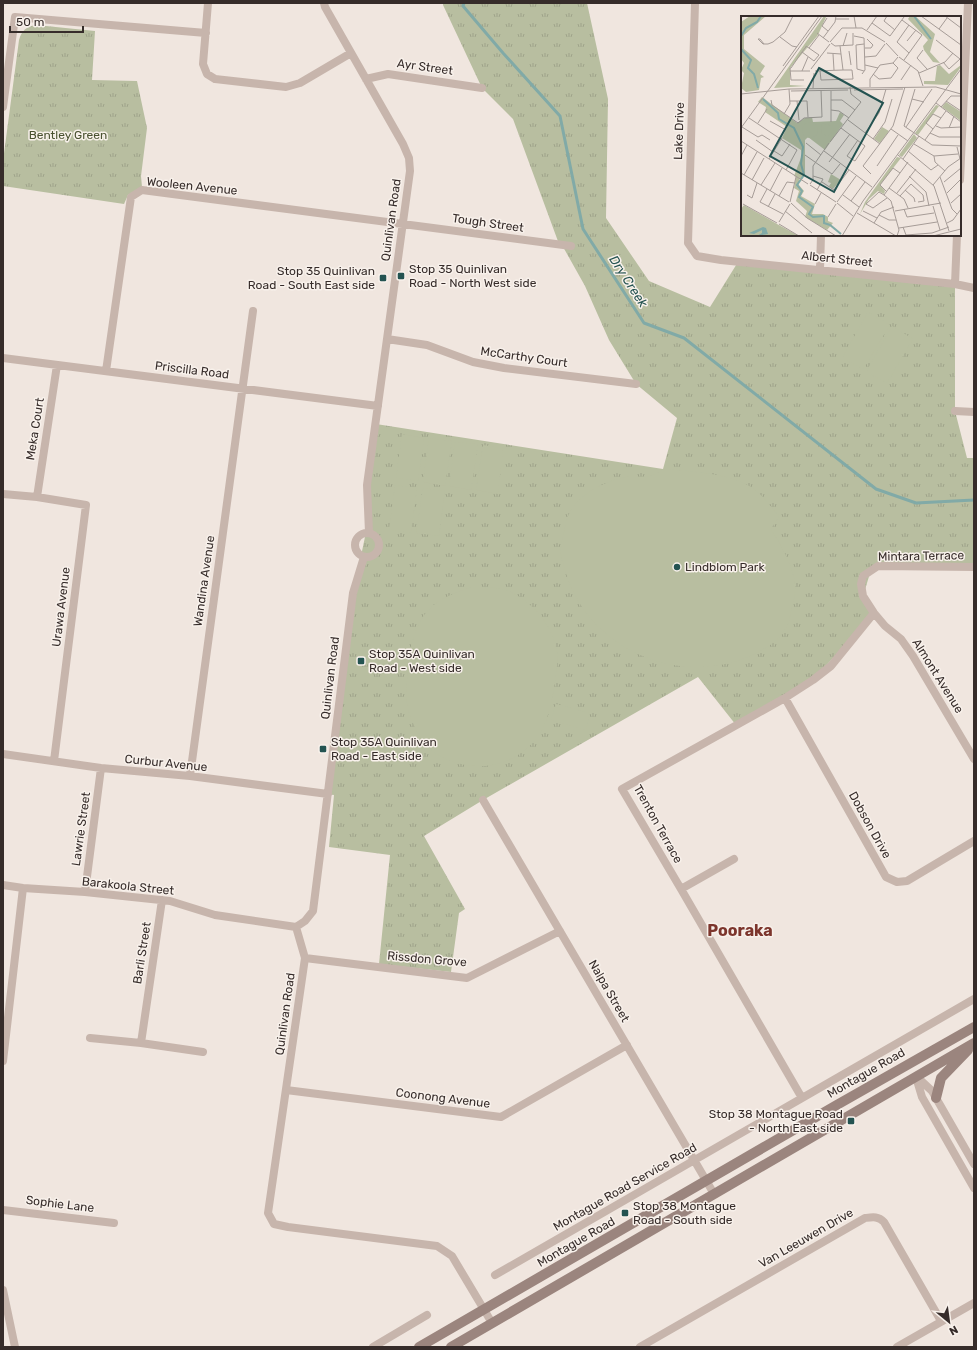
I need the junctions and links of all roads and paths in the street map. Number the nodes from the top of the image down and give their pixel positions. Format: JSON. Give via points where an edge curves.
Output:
{"nodes":[{"id":1,"x":208,"y":3,"type":"edge"},
{"id":2,"x":324,"y":3,"type":"edge"},
{"id":3,"x":695,"y":3,"type":"edge"},
{"id":4,"x":968,"y":3,"type":"edge"},
{"id":5,"x":206,"y":33,"type":"junction"},
{"id":6,"x":351,"y":53,"type":"junction"},
{"id":7,"x":974,"y":74,"type":"edge"},
{"id":8,"x":366,"y":79,"type":"junction"},
{"id":9,"x":963,"y":79,"type":"edge"},
{"id":10,"x":482,"y":88,"type":"dead end"},
{"id":11,"x":3,"y":107,"type":"edge"},
{"id":12,"x":961,"y":146,"type":"edge"},
{"id":13,"x":403,"y":223,"type":"junction"},
{"id":14,"x":821,"y":236,"type":"edge"},
{"id":15,"x":957,"y":236,"type":"edge"},
{"id":16,"x":571,"y":246,"type":"dead end"},
{"id":17,"x":697,"y":256,"type":"joint"},
{"id":18,"x":820,"y":270,"type":"junction"},
{"id":19,"x":955,"y":284,"type":"junction"},
{"id":20,"x":974,"y":288,"type":"edge"},
{"id":21,"x":253,"y":311,"type":"dead end"},
{"id":22,"x":387,"y":339,"type":"junction"},
{"id":23,"x":3,"y":358,"type":"edge"},
{"id":24,"x":57,"y":365,"type":"junction"},
{"id":25,"x":106,"y":371,"type":"junction"},
{"id":26,"x":636,"y":384,"type":"dead end"},
{"id":27,"x":242,"y":389,"type":"junction"},
{"id":28,"x":378,"y":406,"type":"junction"},
{"id":29,"x":955,"y":412,"type":"dead end"},
{"id":30,"x":974,"y":412,"type":"edge"},
{"id":31,"x":3,"y":494,"type":"edge"},
{"id":32,"x":37,"y":497,"type":"junction"},
{"id":33,"x":369,"y":532,"type":"junction"},
{"id":34,"x":364,"y":557,"type":"junction"},
{"id":35,"x":974,"y":567,"type":"edge"},
{"id":36,"x":874,"y":613,"type":"junction"},
{"id":37,"x":785,"y":698,"type":"junction"},
{"id":38,"x":3,"y":754,"type":"edge"},
{"id":39,"x":974,"y":759,"type":"edge"},
{"id":40,"x":54,"y":761,"type":"junction"},
{"id":41,"x":102,"y":768,"type":"junction"},
{"id":42,"x":190,"y":776,"type":"junction"},
{"id":43,"x":328,"y":794,"type":"junction"},
{"id":44,"x":483,"y":800,"type":"dead end"},
{"id":45,"x":974,"y":842,"type":"edge"},
{"id":46,"x":734,"y":859,"type":"dead end"},
{"id":47,"x":3,"y":885,"type":"edge"},
{"id":48,"x":23,"y":888,"type":"junction"},
{"id":49,"x":681,"y":889,"type":"junction"},
{"id":50,"x":85,"y":892,"type":"junction"},
{"id":51,"x":162,"y":900,"type":"junction"},
{"id":52,"x":296,"y":927,"type":"junction"},
{"id":53,"x":560,"y":931,"type":"junction"},
{"id":54,"x":305,"y":958,"type":"junction"},
{"id":55,"x":974,"y":999,"type":"edge"},
{"id":56,"x":974,"y":1027,"type":"edge"},
{"id":57,"x":90,"y":1038,"type":"dead end"},
{"id":58,"x":141,"y":1043,"type":"junction"},
{"id":59,"x":627,"y":1044,"type":"junction"},
{"id":60,"x":974,"y":1044,"type":"edge"},
{"id":61,"x":203,"y":1052,"type":"dead end"},
{"id":62,"x":3,"y":1061,"type":"edge"},
{"id":63,"x":909,"y":1064,"type":"junction"},
{"id":64,"x":916,"y":1077,"type":"junction"},
{"id":65,"x":286,"y":1090,"type":"junction"},
{"id":66,"x":802,"y":1098,"type":"junction"},
{"id":67,"x":936,"y":1098,"type":"junction"},
{"id":68,"x":694,"y":1161,"type":"junction"},
{"id":69,"x":974,"y":1164,"type":"edge"},
{"id":70,"x":706,"y":1181,"type":"junction"},
{"id":71,"x":974,"y":1188,"type":"edge"},
{"id":72,"x":714,"y":1194,"type":"junction"},
{"id":73,"x":3,"y":1210,"type":"edge"},
{"id":74,"x":114,"y":1223,"type":"dead end"},
{"id":75,"x":496,"y":1275,"type":"dead end"},
{"id":76,"x":3,"y":1290,"type":"edge"},
{"id":77,"x":974,"y":1303,"type":"edge"},
{"id":78,"x":483,"y":1310,"type":"junction"},
{"id":79,"x":427,"y":1316,"type":"dead end"},
{"id":80,"x":942,"y":1322,"type":"junction"},
{"id":81,"x":492,"y":1323,"type":"junction"},
{"id":82,"x":15,"y":1347,"type":"edge"},
{"id":83,"x":373,"y":1347,"type":"edge"},
{"id":84,"x":419,"y":1347,"type":"edge"},
{"id":85,"x":451,"y":1347,"type":"edge"},
{"id":86,"x":640,"y":1347,"type":"edge"},
{"id":87,"x":897,"y":1347,"type":"edge"}],
"edges":[{"from":1,"to":5,"type":"street"},
{"from":2,"to":6,"type":"street","name":"Quinlivan Road"},
{"from":3,"to":17,"type":"street","name":"Lake Drive","via":[[688,242]]},
{"from":4,"to":9,"type":"street"},
{"from":5,"to":6,"type":"street","via":[[203,64],[207,74],[216,79],[286,87],[300,83]]},
{"from":5,"to":11,"type":"street","via":[[15,17]]},
{"from":6,"to":8,"type":"street","name":"Quinlivan Road"},
{"from":7,"to":9,"type":"street"},
{"from":8,"to":10,"type":"street","name":"Ayr Street","via":[[388,74]]},
{"from":8,"to":13,"type":"street","name":"Quinlivan Road","via":[[409,158],[410,171]]},
{"from":9,"to":12,"type":"street"},
{"from":13,"to":16,"type":"street","name":"Tough Street"},
{"from":13,"to":22,"type":"street","name":"Quinlivan Road"},
{"from":13,"to":25,"type":"street","name":"Wooleen Avenue","via":[[142,190],[131,197]]},
{"from":14,"to":18,"type":"street"},
{"from":15,"to":19,"type":"street"},
{"from":17,"to":18,"type":"street","name":"Albert Street"},
{"from":18,"to":19,"type":"street","name":"Albert Street"},
{"from":19,"to":20,"type":"street","name":"Albert Street"},
{"from":21,"to":27,"type":"street","name":"Wandina Avenue"},
{"from":22,"to":26,"type":"street","name":"McCarthy Court","via":[[427,345],[473,362],[504,368]]},
{"from":22,"to":28,"type":"street","name":"Quinlivan Road"},
{"from":23,"to":24,"type":"street","name":"Priscilla Road"},
{"from":24,"to":25,"type":"street","name":"Priscilla Road"},
{"from":24,"to":32,"type":"street","name":"Meka Court"},
{"from":25,"to":27,"type":"street","name":"Priscilla Road"},
{"from":27,"to":28,"type":"street","name":"Priscilla Road"},
{"from":27,"to":42,"type":"street","name":"Wandina Avenue"},
{"from":28,"to":33,"type":"street","name":"Quinlivan Road","via":[[367,485]]},
{"from":29,"to":30,"type":"street"},
{"from":31,"to":32,"type":"street"},
{"from":32,"to":40,"type":"street","name":"Urawa Avenue","via":[[86,505]]},
{"from":33,"to":34,"type":"street","via":[[357,537],[354,545],[357,552]]},
{"from":33,"to":34,"type":"street","via":[[377,538],[379,545],[377,552]]},
{"from":34,"to":43,"type":"street","name":"Quinlivan Road","via":[[353,593]]},
{"from":35,"to":36,"type":"street","name":"Mintara Terrace","via":[[878,566],[863,576],[861,584],[864,596]]},
{"from":36,"to":37,"type":"street","name":"Trenton Terrace","via":[[831,666]]},
{"from":36,"to":39,"type":"street","name":"Almont Avenue","via":[[901,639],[913,656]]},
{"from":37,"to":45,"type":"street","name":"Dobson Drive","via":[[886,877],[897,882],[906,881]]},
{"from":37,"to":49,"type":"street","name":"Trenton Terrace","via":[[622,789]]},
{"from":38,"to":40,"type":"street","name":"Curbur Avenue"},
{"from":40,"to":41,"type":"street","name":"Curbur Avenue"},
{"from":41,"to":42,"type":"street","name":"Curbur Avenue"},
{"from":41,"to":50,"type":"street","name":"Lawrie Street"},
{"from":42,"to":43,"type":"street","name":"Curbur Avenue"},
{"from":43,"to":52,"type":"street","name":"Quinlivan Road","via":[[313,911]]},
{"from":44,"to":53,"type":"street","name":"Nalpa Street"},
{"from":46,"to":49,"type":"street"},
{"from":47,"to":48,"type":"street","name":"Barakoola Street"},
{"from":48,"to":50,"type":"street","name":"Barakoola Street"},
{"from":48,"to":62,"type":"street"},
{"from":49,"to":66,"type":"street","name":"Trenton Terrace"},
{"from":50,"to":51,"type":"street","name":"Barakoola Street"},
{"from":51,"to":52,"type":"street","name":"Barakoola Street","via":[[215,915]]},
{"from":51,"to":58,"type":"street","name":"Barli Street"},
{"from":52,"to":54,"type":"street","name":"Quinlivan Road"},
{"from":53,"to":54,"type":"street","name":"Rissdon Grove","via":[[467,978]]},
{"from":53,"to":59,"type":"street","name":"Nalpa Street"},
{"from":54,"to":65,"type":"street","name":"Quinlivan Road"},
{"from":55,"to":66,"type":"street","name":"Montague Road Service Road"},
{"from":56,"to":63,"type":"main road","name":"Montague Road"},
{"from":57,"to":58,"type":"street"},
{"from":58,"to":61,"type":"street"},
{"from":59,"to":65,"type":"street","name":"Coonong Avenue","via":[[501,1117]]},
{"from":59,"to":68,"type":"street","name":"Nalpa Street"},
{"from":60,"to":64,"type":"main road"},
{"from":60,"to":67,"type":"main road","via":[[941,1078]]},
{"from":63,"to":64,"type":"main road"},
{"from":63,"to":70,"type":"main road","name":"Montague Road"},
{"from":64,"to":67,"type":"street"},
{"from":64,"to":71,"type":"street","via":[[922,1096]]},
{"from":64,"to":72,"type":"main road"},
{"from":65,"to":78,"type":"street","name":"Quinlivan Road","via":[[268,1214],[274,1224],[437,1246],[452,1256]]},
{"from":66,"to":68,"type":"street","name":"Montague Road Service Road"},
{"from":67,"to":69,"type":"street"},
{"from":68,"to":70,"type":"street","name":"Nalpa Street"},
{"from":68,"to":75,"type":"street","name":"Montague Road Service Road"},
{"from":70,"to":72,"type":"street","name":"Nalpa Street"},
{"from":70,"to":78,"type":"main road","name":"Montague Road"},
{"from":72,"to":81,"type":"main road"},
{"from":73,"to":74,"type":"street","name":"Sophie Lane"},
{"from":76,"to":82,"type":"street"},
{"from":77,"to":80,"type":"street"},
{"from":78,"to":81,"type":"street","name":"Quinlivan Road"},
{"from":78,"to":84,"type":"main road","name":"Montague Road"},
{"from":79,"to":83,"type":"street"},
{"from":80,"to":86,"type":"street","name":"Van Leeuwen Drive","via":[[884,1222],[877,1217],[870,1217]]},
{"from":80,"to":87,"type":"street"},
{"from":81,"to":85,"type":"main road"}]}
